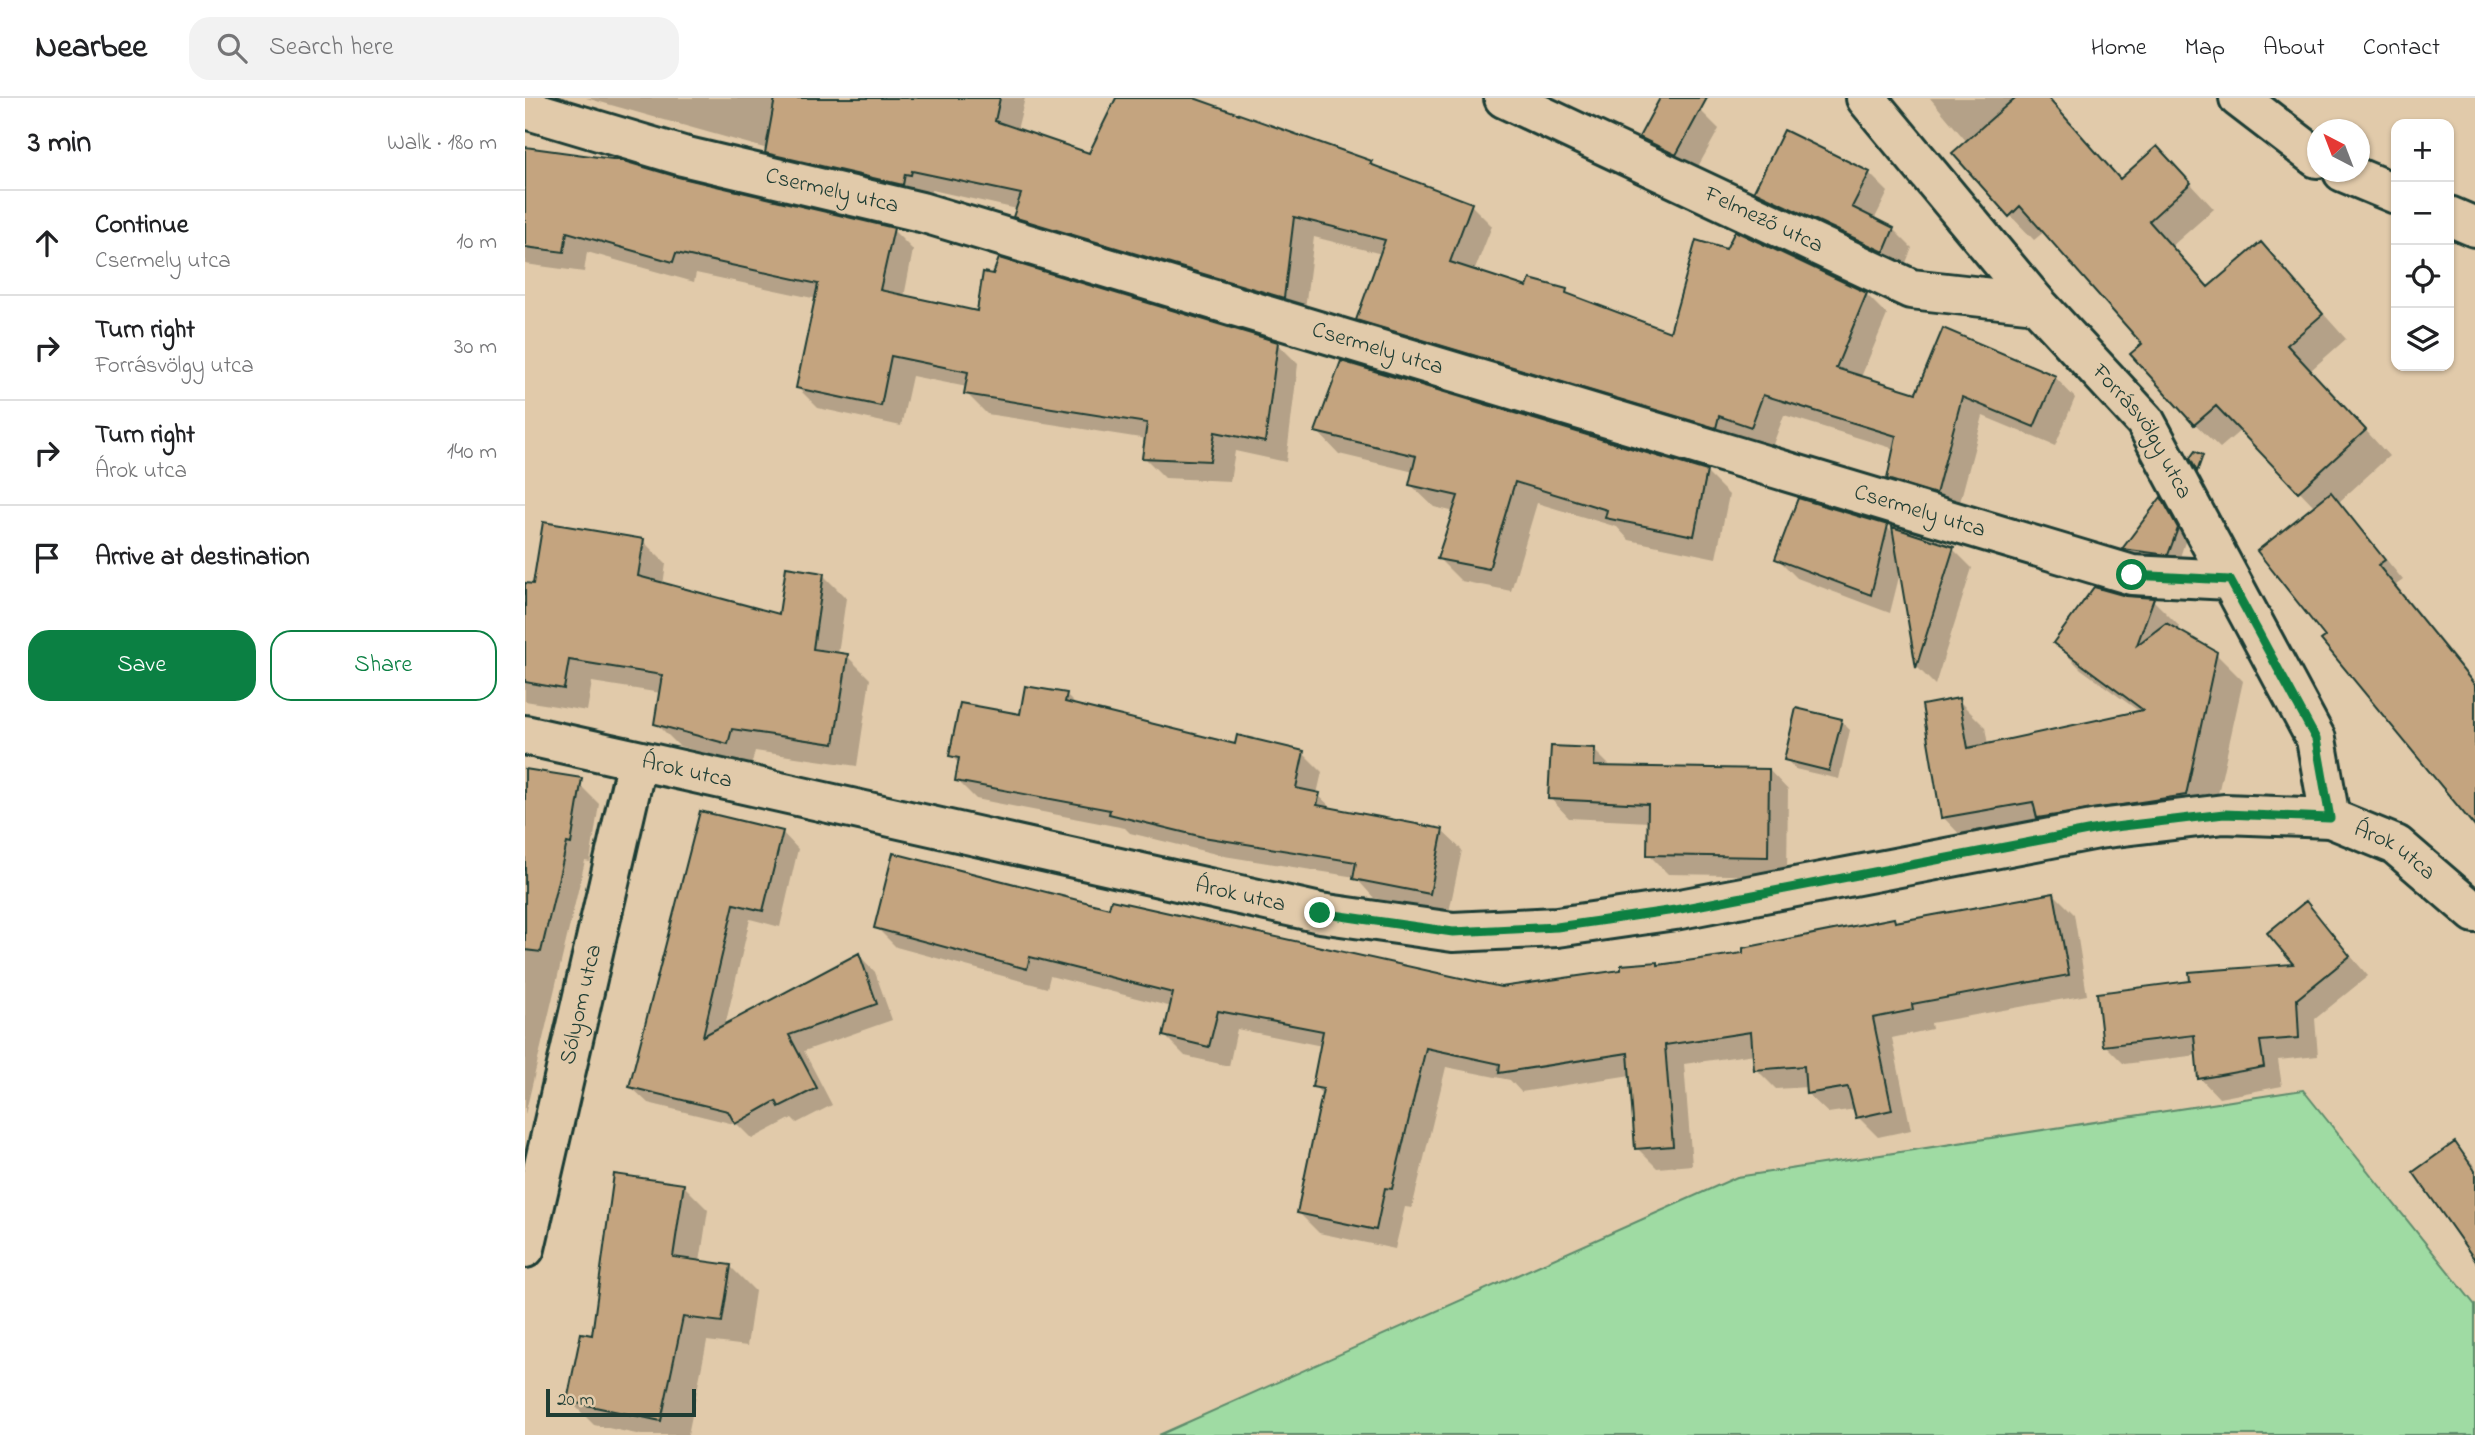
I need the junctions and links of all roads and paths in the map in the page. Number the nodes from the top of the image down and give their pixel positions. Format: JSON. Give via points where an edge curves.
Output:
{"nodes":[{"id":1,"x":1504,"y":98,"type":"edge"},
{"id":2,"x":1866,"y":98,"type":"edge"},
{"id":3,"x":2239,"y":98,"type":"edge"},
{"id":4,"x":525,"y":109,"type":"edge"},
{"id":5,"x":2307,"y":150,"type":"edge"},
{"id":6,"x":2367,"y":182,"type":"edge"},
{"id":7,"x":2391,"y":192,"type":"edge"},
{"id":8,"x":2454,"y":218,"type":"edge"},
{"id":9,"x":2475,"y":227,"type":"edge"},
{"id":10,"x":2036,"y":303,"type":"junction"},
{"id":11,"x":2230,"y":580,"type":"junction"},
{"id":12,"x":525,"y":735,"type":"edge"},
{"id":13,"x":637,"y":761,"type":"junction"},
{"id":14,"x":2330,"y":818,"type":"junction"},
{"id":15,"x":2475,"y":913,"type":"edge"},
{"id":16,"x":525,"y":1248,"type":"edge"}],
"edges":[{"from":1,"to":10,"type":"street","name":"Felmező utca","via":[[1911,289]]},
{"from":2,"to":10,"type":"street","name":"Forrásvölgy utca"},
{"from":3,"to":5,"type":"street"},
{"from":4,"to":11,"type":"street","name":"Csermely utca","via":[[683,156],[934,216],[2132,575]]},
{"from":6,"to":7,"type":"street"},
{"from":8,"to":9,"type":"street"},
{"from":10,"to":11,"type":"street","name":"Forrásvölgy utca","via":[[2145,421]]},
{"from":11,"to":14,"type":"street","name":"Forrásvölgy utca","via":[[2316,739]]},
{"from":12,"to":13,"type":"street","name":"Árok utca"},
{"from":13,"to":14,"type":"street","name":"Árok utca","via":[[1320,913],[1453,932],[1557,927],[1675,910],[2098,829],[2224,814]]},
{"from":13,"to":16,"type":"street","name":"Sólyom utca"},
{"from":14,"to":15,"type":"street","name":"Árok utca","via":[[2396,845]]}]}
